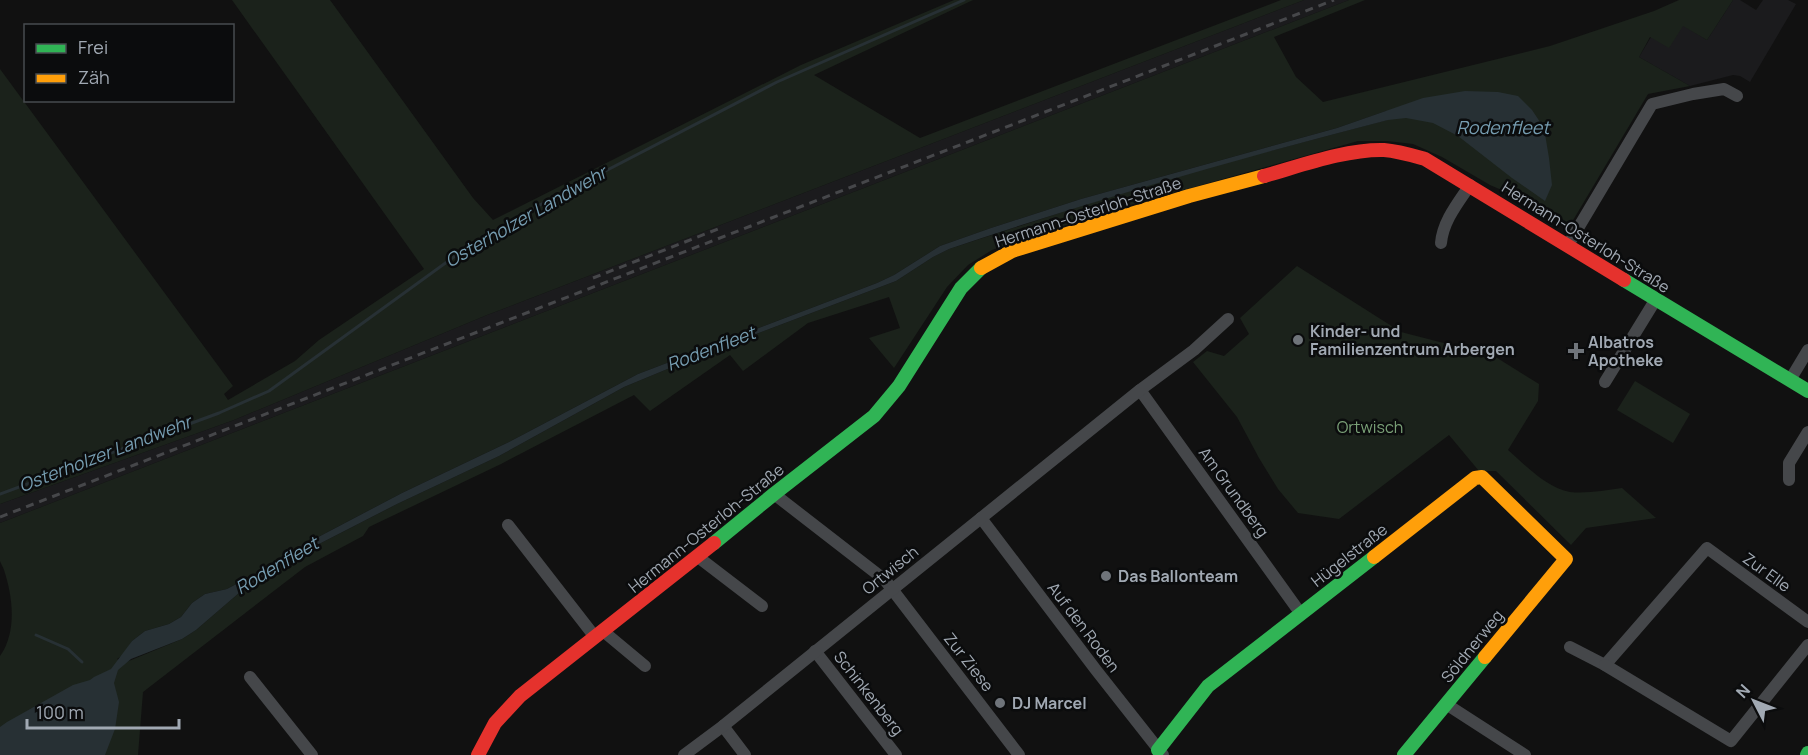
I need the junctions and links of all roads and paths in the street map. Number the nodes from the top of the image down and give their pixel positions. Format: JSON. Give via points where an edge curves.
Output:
{"nodes":[{"id":1,"x":1737,"y":96,"type":"dead end"},
{"id":2,"x":1470,"y":185,"type":"junction"},
{"id":3,"x":1441,"y":243,"type":"dead end"},
{"id":4,"x":1568,"y":245,"type":"junction"},
{"id":5,"x":1656,"y":299,"type":"junction"},
{"id":6,"x":1228,"y":319,"type":"dead end"},
{"id":7,"x":1808,"y":350,"type":"edge"},
{"id":8,"x":1790,"y":380,"type":"junction"},
{"id":9,"x":1605,"y":382,"type":"dead end"},
{"id":10,"x":1140,"y":390,"type":"junction"},
{"id":11,"x":1808,"y":391,"type":"edge"},
{"id":12,"x":1808,"y":432,"type":"edge"},
{"id":13,"x":1789,"y":480,"type":"dead end"},
{"id":14,"x":774,"y":494,"type":"junction"},
{"id":15,"x":981,"y":518,"type":"junction"},
{"id":16,"x":508,"y":525,"type":"dead end"},
{"id":17,"x":698,"y":557,"type":"junction"},
{"id":18,"x":1566,"y":559,"type":"joint"},
{"id":19,"x":892,"y":589,"type":"junction"},
{"id":20,"x":762,"y":606,"type":"dead end"},
{"id":21,"x":1301,"y":614,"type":"junction"},
{"id":22,"x":1808,"y":622,"type":"edge"},
{"id":23,"x":599,"y":634,"type":"junction"},
{"id":24,"x":1808,"y":645,"type":"edge"},
{"id":25,"x":1570,"y":647,"type":"dead end"},
{"id":26,"x":815,"y":651,"type":"junction"},
{"id":27,"x":1605,"y":665,"type":"junction"},
{"id":28,"x":645,"y":666,"type":"dead end"},
{"id":29,"x":250,"y":677,"type":"dead end"},
{"id":30,"x":1446,"y":704,"type":"junction"},
{"id":31,"x":723,"y":726,"type":"junction"},
{"id":32,"x":1160,"y":752,"type":"edge"},
{"id":33,"x":312,"y":755,"type":"edge"},
{"id":34,"x":478,"y":755,"type":"edge"},
{"id":35,"x":684,"y":755,"type":"edge"},
{"id":36,"x":746,"y":755,"type":"edge"},
{"id":37,"x":896,"y":755,"type":"edge"},
{"id":38,"x":1020,"y":755,"type":"edge"},
{"id":39,"x":1404,"y":755,"type":"edge"},
{"id":40,"x":1525,"y":755,"type":"edge"}],
"edges":[{"from":1,"to":4,"type":"street","via":[[1725,90],[1652,104]]},
{"from":2,"to":3,"type":"street","via":[[1453,211]]},
{"from":2,"to":4,"type":"street","name":"Hermann-Osterloh-Straße"},
{"from":2,"to":14,"type":"street","name":"Hermann-Osterloh-Straße","via":[[1425,159],[1373,149],[1189,196],[1006,254],[985,265],[958,292],[899,386],[874,416]]},
{"from":4,"to":5,"type":"street","name":"Hermann-Osterloh-Straße"},
{"from":5,"to":8,"type":"street","name":"Hermann-Osterloh-Straße"},
{"from":5,"to":9,"type":"street"},
{"from":6,"to":10,"type":"street","name":"Ortwisch"},
{"from":7,"to":8,"type":"street"},
{"from":8,"to":11,"type":"street","name":"Hermann-Osterloh-Straße"},
{"from":10,"to":15,"type":"street","name":"Ortwisch"},
{"from":10,"to":21,"type":"street","name":"Am Grundberg"},
{"from":12,"to":13,"type":"street","via":[[1790,463]]},
{"from":14,"to":17,"type":"street","name":"Hermann-Osterloh-Straße"},
{"from":14,"to":19,"type":"street","name":"Zur Ziese"},
{"from":15,"to":19,"type":"street","name":"Ortwisch"},
{"from":15,"to":32,"type":"street","name":"Auf den Roden"},
{"from":16,"to":23,"type":"street"},
{"from":17,"to":20,"type":"street"},
{"from":17,"to":23,"type":"street","name":"Hermann-Osterloh-Straße"},
{"from":18,"to":21,"type":"street","name":"Hügelstraße","via":[[1482,477],[1475,478]]},
{"from":18,"to":30,"type":"street","name":"Söldnerweg"},
{"from":19,"to":26,"type":"street","name":"Ortwisch"},
{"from":19,"to":38,"type":"street","name":"Zur Ziese"},
{"from":21,"to":32,"type":"street","name":"Hügelstraße","via":[[1208,686]]},
{"from":22,"to":27,"type":"street","name":"Zur Elle","via":[[1707,548]]},
{"from":23,"to":28,"type":"street"},
{"from":23,"to":34,"type":"street","name":"Hermann-Osterloh-Straße","via":[[504,710]]},
{"from":24,"to":27,"type":"street","via":[[1731,741]]},
{"from":25,"to":27,"type":"street"},
{"from":26,"to":31,"type":"street","name":"Ortwisch"},
{"from":26,"to":37,"type":"street","name":"Schinkenberg"},
{"from":29,"to":33,"type":"street"},
{"from":30,"to":39,"type":"street","name":"Söldnerweg"},
{"from":30,"to":40,"type":"street"},
{"from":31,"to":35,"type":"street","name":"Ortwisch"},
{"from":31,"to":36,"type":"street"}]}
